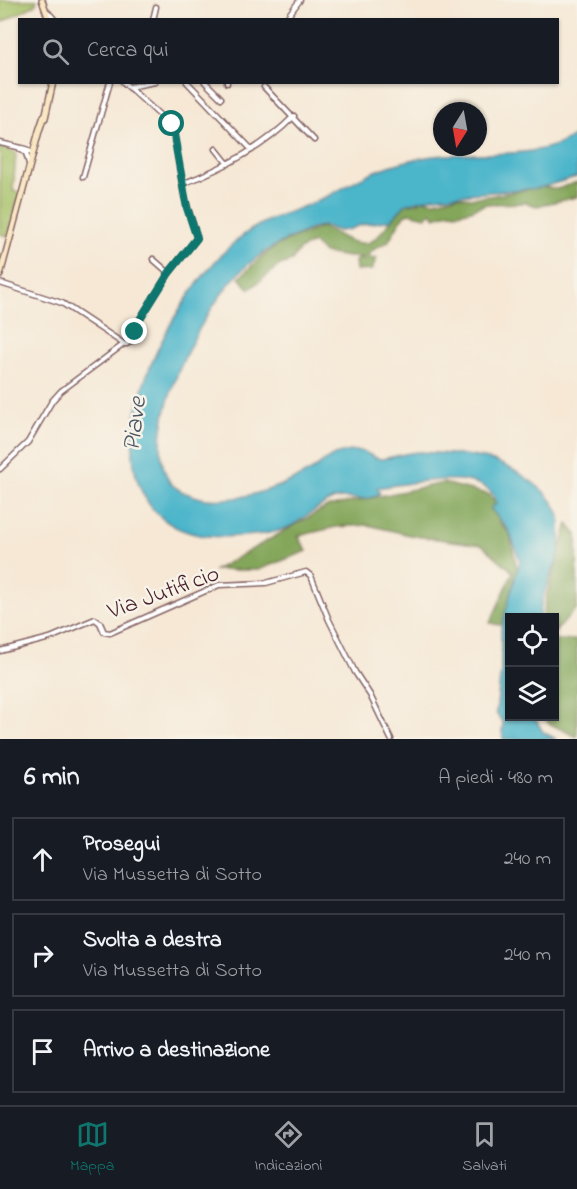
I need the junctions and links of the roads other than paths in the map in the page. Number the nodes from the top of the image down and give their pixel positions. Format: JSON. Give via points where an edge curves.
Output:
{"nodes":[{"id":1,"x":42,"y":0,"type":"edge"},
{"id":2,"x":300,"y":0,"type":"edge"},
{"id":3,"x":156,"y":7,"type":"dead end"},
{"id":4,"x":48,"y":12,"type":"junction"},
{"id":5,"x":49,"y":18,"type":"edge"},
{"id":6,"x":53,"y":18,"type":"edge"},
{"id":7,"x":153,"y":18,"type":"edge"},
{"id":8,"x":286,"y":18,"type":"edge"},
{"id":9,"x":52,"y":84,"type":"edge"},
{"id":10,"x":109,"y":84,"type":"edge"},
{"id":11,"x":189,"y":84,"type":"edge"},
{"id":12,"x":206,"y":84,"type":"edge"},
{"id":13,"x":131,"y":86,"type":"edge"},
{"id":14,"x":264,"y":87,"type":"dead end"},
{"id":15,"x":221,"y":98,"type":"dead end"},
{"id":16,"x":44,"y":116,"type":"junction"},
{"id":17,"x":294,"y":116,"type":"junction"},
{"id":18,"x":314,"y":140,"type":"dead end"},
{"id":19,"x":0,"y":143,"type":"edge"},
{"id":20,"x":216,"y":149,"type":"dead end"},
{"id":21,"x":252,"y":150,"type":"junction"},
{"id":22,"x":31,"y":153,"type":"junction"},
{"id":23,"x":228,"y":164,"type":"junction"},
{"id":24,"x":83,"y":177,"type":"dead end"},
{"id":25,"x":182,"y":184,"type":"junction"},
{"id":26,"x":18,"y":209,"type":"junction"},
{"id":27,"x":153,"y":259,"type":"dead end"},
{"id":28,"x":169,"y":273,"type":"junction"},
{"id":29,"x":0,"y":275,"type":"edge"},
{"id":30,"x":0,"y":283,"type":"edge"},
{"id":31,"x":125,"y":344,"type":"junction"},
{"id":32,"x":0,"y":469,"type":"edge"},
{"id":33,"x":0,"y":651,"type":"edge"},
{"id":34,"x":391,"y":739,"type":"edge"}],
"edges":[{"from":1,"to":4,"type":"main road"},
{"from":2,"to":8,"type":"street"},
{"from":3,"to":7,"type":"street"},
{"from":4,"to":5,"type":"main road"},
{"from":4,"to":6,"type":"street"},
{"from":9,"to":16,"type":"main road"},
{"from":10,"to":24,"type":"street"},
{"from":11,"to":21,"type":"street"},
{"from":12,"to":15,"type":"street"},
{"from":13,"to":25,"type":"street","via":[[172,124]]},
{"from":14,"to":17,"type":"street"},
{"from":16,"to":22,"type":"main road"},
{"from":16,"to":22,"type":"main road"},
{"from":17,"to":18,"type":"street"},
{"from":17,"to":21,"type":"street"},
{"from":19,"to":22,"type":"street"},
{"from":20,"to":23,"type":"street"},
{"from":21,"to":23,"type":"street"},
{"from":22,"to":26,"type":"main road"},
{"from":22,"to":26,"type":"main road"},
{"from":23,"to":25,"type":"street"},
{"from":25,"to":28,"type":"street","via":[[197,238]]},
{"from":26,"to":29,"type":"main road"},
{"from":27,"to":28,"type":"street"},
{"from":28,"to":31,"type":"street","via":[[139,321],[133,339]]},
{"from":30,"to":31,"type":"street","via":[[62,303]]},
{"from":31,"to":32,"type":"street","via":[[61,391],[28,442]]},
{"from":33,"to":34,"type":"street","name":"Via Jutificio","via":[[50,638],[94,619],[104,632],[110,633],[223,584],[266,583],[306,572]]}]}
